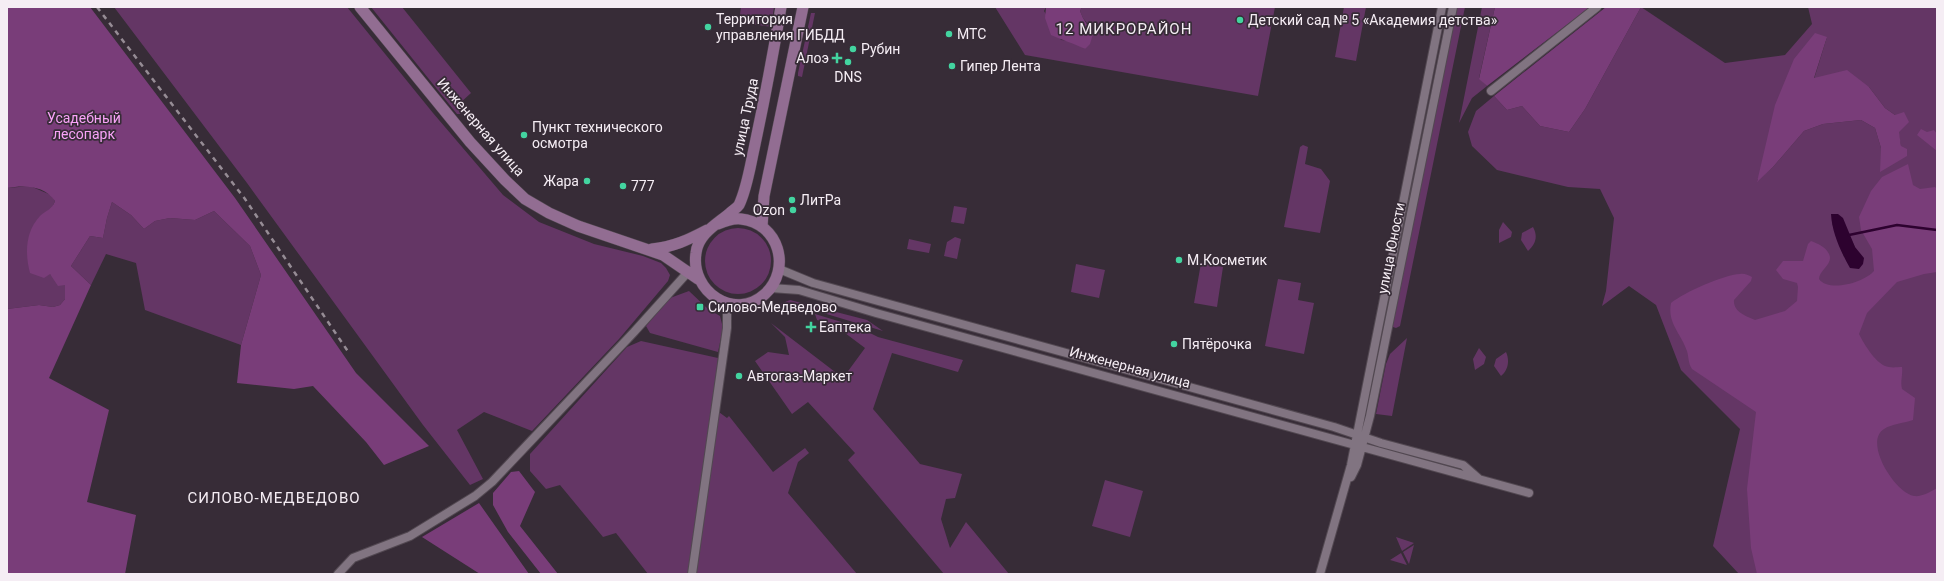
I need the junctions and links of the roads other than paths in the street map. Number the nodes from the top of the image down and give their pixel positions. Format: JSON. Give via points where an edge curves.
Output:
{"nodes":[{"id":1,"x":360,"y":7,"type":"edge"},
{"id":2,"x":781,"y":7,"type":"edge"},
{"id":3,"x":803,"y":7,"type":"edge"},
{"id":4,"x":1442,"y":7,"type":"edge"},
{"id":5,"x":1453,"y":7,"type":"edge"},
{"id":6,"x":1597,"y":7,"type":"edge"},
{"id":7,"x":1491,"y":91,"type":"dead end"},
{"id":8,"x":714,"y":226,"type":"junction"},
{"id":9,"x":762,"y":227,"type":"junction"},
{"id":10,"x":649,"y":249,"type":"junction"},
{"id":11,"x":779,"y":269,"type":"junction"},
{"id":12,"x":689,"y":271,"type":"junction"},
{"id":13,"x":698,"y":279,"type":"junction"},
{"id":14,"x":771,"y":288,"type":"junction"},
{"id":15,"x":727,"y":303,"type":"junction"},
{"id":16,"x":1356,"y":434,"type":"junction"},
{"id":17,"x":1365,"y":437,"type":"junction"},
{"id":18,"x":1358,"y":446,"type":"junction"},
{"id":19,"x":1480,"y":480,"type":"junction"},
{"id":20,"x":1529,"y":493,"type":"dead end"},
{"id":21,"x":338,"y":574,"type":"edge"},
{"id":22,"x":692,"y":574,"type":"edge"},
{"id":23,"x":1320,"y":574,"type":"edge"}],
"edges":[{"from":1,"to":10,"type":"main road","name":"Инженерная улица","via":[[470,142],[525,198],[549,214],[578,226]]},
{"from":2,"to":8,"type":"main road","name":"улица Труда","via":[[746,185],[738,206]]},
{"from":3,"to":9,"type":"main road","via":[[764,196]]},
{"from":4,"to":16,"type":"street","name":"улица Юности"},
{"from":5,"to":17,"type":"street","name":"улица Юности"},
{"from":6,"to":7,"type":"street"},
{"from":8,"to":9,"type":"main road","name":"Инженерная улица","via":[[740,219],[752,221]]},
{"from":8,"to":10,"type":"main road","name":"Инженерная улица","via":[[684,242],[665,248]]},
{"from":8,"to":13,"type":"main road","via":[[701,238],[696,251]]},
{"from":9,"to":11,"type":"main road","name":"Инженерная улица","via":[[775,241]]},
{"from":10,"to":12,"type":"main road","name":"Инженерная улица"},
{"from":11,"to":14,"type":"main road","name":"Инженерная улица"},
{"from":11,"to":16,"type":"street","name":"Инженерная улица","via":[[809,282]]},
{"from":12,"to":13,"type":"main road","name":"Инженерная улица"},
{"from":12,"to":21,"type":"street","via":[[495,480],[475,496],[410,536],[353,558]]},
{"from":13,"to":15,"type":"main road","name":"Инженерная улица","via":[[709,293]]},
{"from":14,"to":15,"type":"main road","via":[[755,300]]},
{"from":14,"to":18,"type":"street","name":"Инженерная улица","via":[[799,290]]},
{"from":15,"to":22,"type":"street","via":[[727,328]]},
{"from":16,"to":17,"type":"street","name":"Инженерная улица"},
{"from":16,"to":18,"type":"street","name":"улица Юности"},
{"from":17,"to":18,"type":"street","name":"улица Юности"},
{"from":17,"to":19,"type":"street","name":"Инженерная улица","via":[[1463,465]]},
{"from":18,"to":19,"type":"street","name":"Инженерная улица"},
{"from":18,"to":23,"type":"street","name":"улица Юности"},
{"from":19,"to":20,"type":"street","name":"Инженерная улица"}]}
